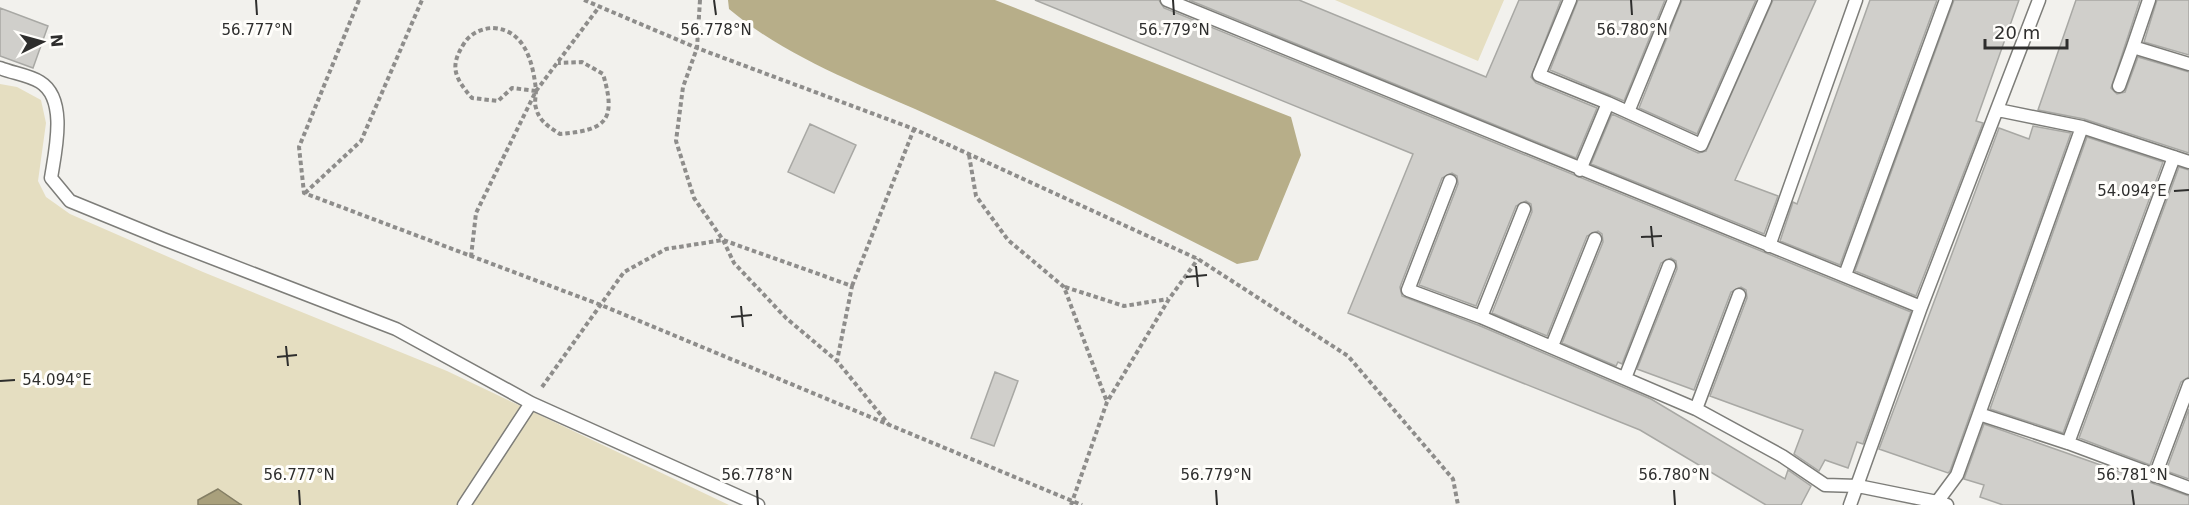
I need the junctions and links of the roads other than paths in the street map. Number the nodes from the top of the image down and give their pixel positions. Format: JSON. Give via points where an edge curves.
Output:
{"nodes":[{"id":1,"x":1167,"y":0,"type":"edge"},
{"id":2,"x":1570,"y":0,"type":"edge"},
{"id":3,"x":1674,"y":0,"type":"edge"},
{"id":4,"x":1765,"y":0,"type":"edge"},
{"id":5,"x":1856,"y":0,"type":"edge"},
{"id":6,"x":1947,"y":0,"type":"edge"},
{"id":7,"x":2039,"y":0,"type":"edge"},
{"id":8,"x":2149,"y":0,"type":"edge"},
{"id":9,"x":2133,"y":47,"type":"junction"},
{"id":10,"x":2189,"y":64,"type":"edge"},
{"id":11,"x":0,"y":68,"type":"edge"},
{"id":12,"x":2118,"y":86,"type":"dead end"},
{"id":13,"x":1608,"y":102,"type":"junction"},
{"id":14,"x":1998,"y":110,"type":"junction"},
{"id":15,"x":1628,"y":112,"type":"junction"},
{"id":16,"x":2082,"y":127,"type":"junction"},
{"id":17,"x":2174,"y":157,"type":"junction"},
{"id":18,"x":2189,"y":162,"type":"edge"},
{"id":19,"x":1580,"y":170,"type":"junction"},
{"id":20,"x":1450,"y":182,"type":"dead end"},
{"id":21,"x":1524,"y":209,"type":"dead end"},
{"id":22,"x":1595,"y":239,"type":"dead end"},
{"id":23,"x":1769,"y":246,"type":"junction"},
{"id":24,"x":1670,"y":266,"type":"dead end"},
{"id":25,"x":1845,"y":275,"type":"junction"},
{"id":26,"x":1738,"y":296,"type":"dead end"},
{"id":27,"x":1921,"y":307,"type":"junction"},
{"id":28,"x":1481,"y":317,"type":"junction"},
{"id":29,"x":1552,"y":346,"type":"junction"},
{"id":30,"x":1625,"y":378,"type":"junction"},
{"id":31,"x":2189,"y":385,"type":"edge"},
{"id":32,"x":531,"y":403,"type":"junction"},
{"id":33,"x":1696,"y":409,"type":"junction"},
{"id":34,"x":1979,"y":414,"type":"junction"},
{"id":35,"x":2068,"y":442,"type":"junction"},
{"id":36,"x":2154,"y":476,"type":"junction"},
{"id":37,"x":1858,"y":486,"type":"junction"},
{"id":38,"x":2189,"y":488,"type":"edge"},
{"id":39,"x":753,"y":504,"type":"edge"},
{"id":40,"x":1940,"y":504,"type":"edge"},
{"id":41,"x":464,"y":505,"type":"edge"},
{"id":42,"x":1850,"y":505,"type":"edge"}],
"edges":[{"from":1,"to":19,"type":"lane"},
{"from":2,"to":13,"type":"lane","via":[[1539,75]]},
{"from":3,"to":15,"type":"lane"},
{"from":4,"to":15,"type":"lane","via":[[1701,145]]},
{"from":5,"to":23,"type":"lane"},
{"from":6,"to":25,"type":"lane"},
{"from":7,"to":14,"type":"lane"},
{"from":8,"to":9,"type":"lane"},
{"from":9,"to":10,"type":"lane"},
{"from":9,"to":12,"type":"lane"},
{"from":11,"to":32,"type":"lane","via":[[41,82],[54,98],[58,134],[51,178],[70,201],[396,328]]},
{"from":13,"to":15,"type":"lane"},
{"from":13,"to":19,"type":"lane"},
{"from":14,"to":16,"type":"lane"},
{"from":14,"to":27,"type":"lane"},
{"from":16,"to":17,"type":"lane"},
{"from":16,"to":34,"type":"lane"},
{"from":17,"to":18,"type":"lane"},
{"from":17,"to":35,"type":"lane"},
{"from":19,"to":23,"type":"lane"},
{"from":20,"to":28,"type":"lane","via":[[1407,290]]},
{"from":21,"to":28,"type":"lane"},
{"from":22,"to":29,"type":"lane"},
{"from":23,"to":25,"type":"lane"},
{"from":24,"to":30,"type":"lane"},
{"from":25,"to":27,"type":"lane"},
{"from":26,"to":33,"type":"lane"},
{"from":27,"to":37,"type":"lane"},
{"from":28,"to":29,"type":"lane"},
{"from":29,"to":30,"type":"lane"},
{"from":30,"to":33,"type":"lane"},
{"from":31,"to":36,"type":"lane"},
{"from":32,"to":39,"type":"lane"},
{"from":32,"to":41,"type":"lane"},
{"from":33,"to":37,"type":"lane","via":[[1782,456],[1825,485]]},
{"from":34,"to":35,"type":"lane"},
{"from":34,"to":40,"type":"lane","via":[[1957,475]]},
{"from":35,"to":36,"type":"lane"},
{"from":36,"to":38,"type":"lane"},
{"from":37,"to":40,"type":"lane"},
{"from":37,"to":42,"type":"lane"}]}
